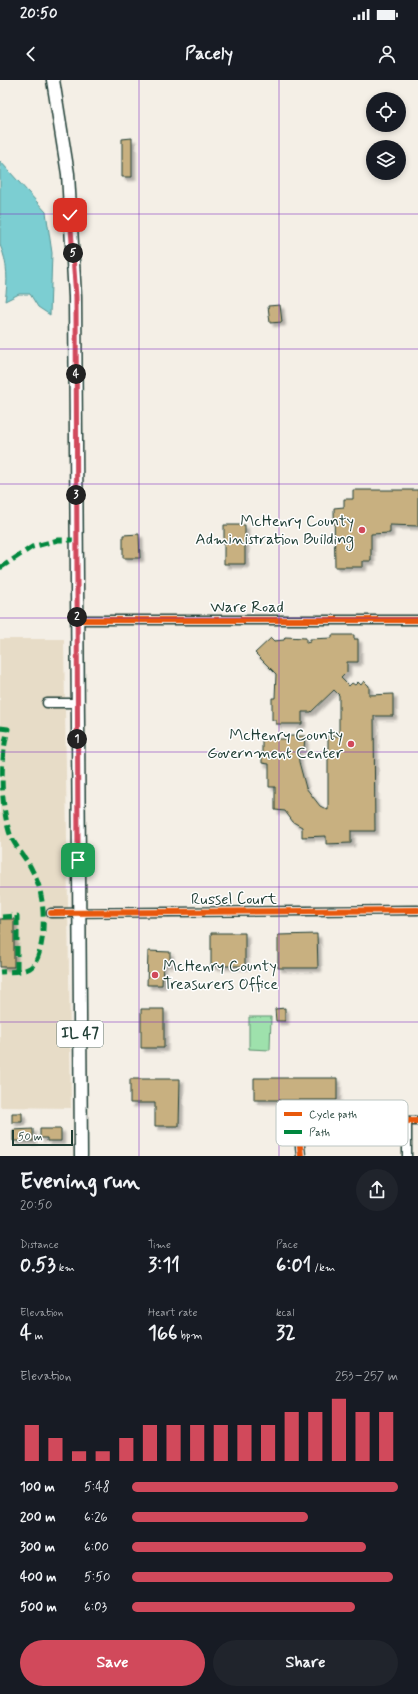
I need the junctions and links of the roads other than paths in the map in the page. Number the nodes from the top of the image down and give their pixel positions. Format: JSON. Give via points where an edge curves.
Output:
{"nodes":[{"id":1,"x":53,"y":80,"type":"edge"},
{"id":2,"x":77,"y":620,"type":"junction"},
{"id":3,"x":418,"y":620,"type":"edge"},
{"id":4,"x":47,"y":703,"type":"dead end"},
{"id":5,"x":77,"y":703,"type":"junction"},
{"id":6,"x":418,"y":910,"type":"edge"},
{"id":7,"x":79,"y":912,"type":"junction"},
{"id":8,"x":51,"y":913,"type":"dead end"},
{"id":9,"x":301,"y":1146,"type":"edge"},
{"id":10,"x":81,"y":1156,"type":"edge"},
{"id":11,"x":301,"y":1156,"type":"edge"}],
"edges":[{"from":1,"to":2,"type":"main road","number":"IL 47","via":[[68,174],[76,297]]},
{"from":2,"to":3,"type":"street","name":"Ware Road"},
{"from":2,"to":5,"type":"main road","number":"IL 47"},
{"from":4,"to":5,"type":"street"},
{"from":5,"to":7,"type":"main road","number":"IL 47"},
{"from":6,"to":7,"type":"street","name":"Russel Court"},
{"from":7,"to":8,"type":"street","name":"Russel Court"},
{"from":7,"to":10,"type":"main road","number":"IL 47"},
{"from":9,"to":11,"type":"street"}]}
